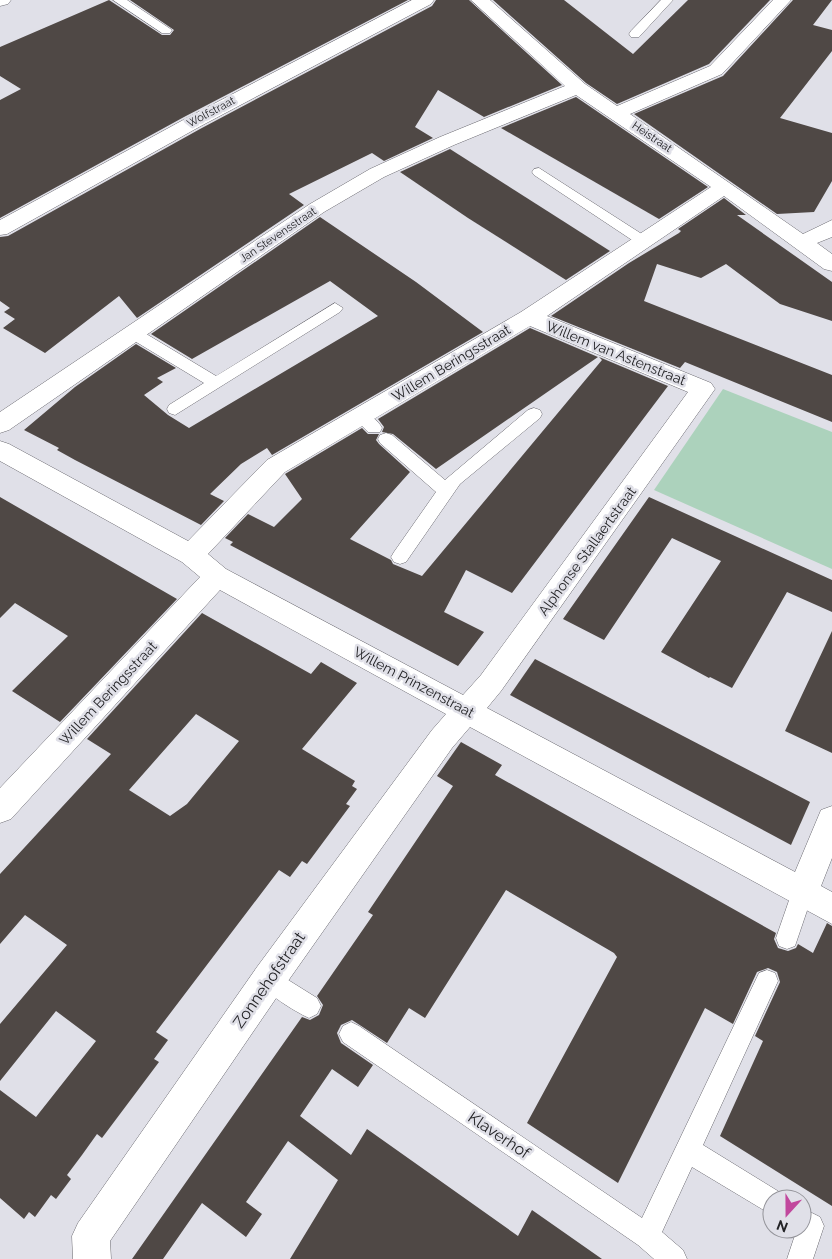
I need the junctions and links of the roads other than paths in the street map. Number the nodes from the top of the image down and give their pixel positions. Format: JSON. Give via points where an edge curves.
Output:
{"nodes":[{"id":1,"x":119,"y":0,"type":"edge"},
{"id":2,"x":425,"y":0,"type":"edge"},
{"id":3,"x":480,"y":0,"type":"edge"},
{"id":4,"x":666,"y":0,"type":"edge"},
{"id":5,"x":782,"y":0,"type":"edge"},
{"id":6,"x":166,"y":30,"type":"dead end"},
{"id":7,"x":635,"y":34,"type":"dead end"},
{"id":8,"x":578,"y":88,"type":"junction"},
{"id":9,"x":617,"y":113,"type":"junction"},
{"id":10,"x":539,"y":172,"type":"dead end"},
{"id":11,"x":724,"y":186,"type":"junction"},
{"id":12,"x":832,"y":226,"type":"edge"},
{"id":13,"x":0,"y":229,"type":"edge"},
{"id":14,"x":644,"y":241,"type":"junction"},
{"id":15,"x":802,"y":242,"type":"junction"},
{"id":16,"x":832,"y":264,"type":"edge"},
{"id":17,"x":335,"y":308,"type":"dead end"},
{"id":18,"x":528,"y":317,"type":"junction"},
{"id":19,"x":133,"y":333,"type":"junction"},
{"id":20,"x":216,"y":382,"type":"junction"},
{"id":21,"x":703,"y":389,"type":"joint"},
{"id":22,"x":175,"y":409,"type":"dead end"},
{"id":23,"x":534,"y":414,"type":"dead end"},
{"id":24,"x":0,"y":424,"type":"edge"},
{"id":25,"x":374,"y":428,"type":"junction"},
{"id":26,"x":0,"y":450,"type":"edge"},
{"id":27,"x":446,"y":491,"type":"junction"},
{"id":28,"x":191,"y":555,"type":"junction"},
{"id":29,"x":400,"y":557,"type":"dead end"},
{"id":30,"x":217,"y":576,"type":"junction"},
{"id":31,"x":467,"y":711,"type":"junction"},
{"id":32,"x":0,"y":809,"type":"edge"},
{"id":33,"x":832,"y":820,"type":"edge"},
{"id":34,"x":802,"y":893,"type":"junction"},
{"id":35,"x":832,"y":909,"type":"edge"},
{"id":36,"x":787,"y":938,"type":"dead end"},
{"id":37,"x":269,"y":979,"type":"junction"},
{"id":38,"x":767,"y":981,"type":"dead end"},
{"id":39,"x":309,"y":1006,"type":"dead end"},
{"id":40,"x":351,"y":1034,"type":"dead end"},
{"id":41,"x":688,"y":1150,"type":"junction"},
{"id":42,"x":762,"y":1196,"type":"edge"},
{"id":43,"x":648,"y":1236,"type":"junction"},
{"id":44,"x":807,"y":1239,"type":"edge"},
{"id":45,"x":92,"y":1259,"type":"edge"},
{"id":46,"x":674,"y":1259,"type":"edge"},
{"id":47,"x":800,"y":1259,"type":"edge"}],
"edges":[{"from":1,"to":6,"type":"lane"},
{"from":2,"to":13,"type":"street","name":"Wolfstraat"},
{"from":3,"to":8,"type":"street","name":"Heistraat"},
{"from":4,"to":7,"type":"lane"},
{"from":5,"to":9,"type":"street","via":[[716,70]]},
{"from":8,"to":9,"type":"street","name":"Heistraat"},
{"from":8,"to":19,"type":"street","name":"Jan Stevensstraat","via":[[377,173],[317,208]]},
{"from":9,"to":11,"type":"street","name":"Heistraat"},
{"from":10,"to":14,"type":"lane"},
{"from":11,"to":14,"type":"street","name":"Willem Beringsstraat"},
{"from":11,"to":15,"type":"street","name":"Heistraat"},
{"from":12,"to":15,"type":"street","via":[[829,231]]},
{"from":14,"to":18,"type":"street","name":"Willem Beringsstraat"},
{"from":15,"to":16,"type":"street","name":"Heistraat"},
{"from":17,"to":20,"type":"lane"},
{"from":18,"to":21,"type":"street","name":"Willem van Astenstraat"},
{"from":18,"to":25,"type":"street","name":"Willem Beringsstraat"},
{"from":19,"to":20,"type":"lane"},
{"from":19,"to":24,"type":"street","name":"Jan Stevensstraat"},
{"from":20,"to":22,"type":"lane"},
{"from":21,"to":31,"type":"street","name":"Alphonse Stallaertstraat","via":[[491,684]]},
{"from":23,"to":27,"type":"lane","via":[[454,480]]},
{"from":25,"to":27,"type":"lane"},
{"from":25,"to":28,"type":"street","name":"Willem Beringsstraat","via":[[276,466]]},
{"from":26,"to":28,"type":"street","name":"Willem Prinzenstraat"},
{"from":27,"to":29,"type":"lane"},
{"from":28,"to":30,"type":"street","name":"Willem Prinzenstraat"},
{"from":30,"to":31,"type":"street","name":"Willem Prinzenstraat"},
{"from":30,"to":32,"type":"street","name":"Willem Beringsstraat"},
{"from":31,"to":34,"type":"street","name":"Willem Prinzenstraat"},
{"from":31,"to":37,"type":"street","name":"Zonnehofstraat","via":[[442,739]]},
{"from":33,"to":34,"type":"street"},
{"from":34,"to":35,"type":"street","name":"Willem Prinzenstraat"},
{"from":34,"to":36,"type":"lane"},
{"from":37,"to":39,"type":"lane"},
{"from":37,"to":45,"type":"street","name":"Zonnehofstraat","via":[[91,1236]]},
{"from":38,"to":41,"type":"lane"},
{"from":40,"to":43,"type":"lane","name":"Klaverhof"},
{"from":41,"to":42,"type":"lane"},
{"from":41,"to":43,"type":"lane"},
{"from":43,"to":46,"type":"lane","name":"Klaverhof"},
{"from":44,"to":47,"type":"lane"}]}
